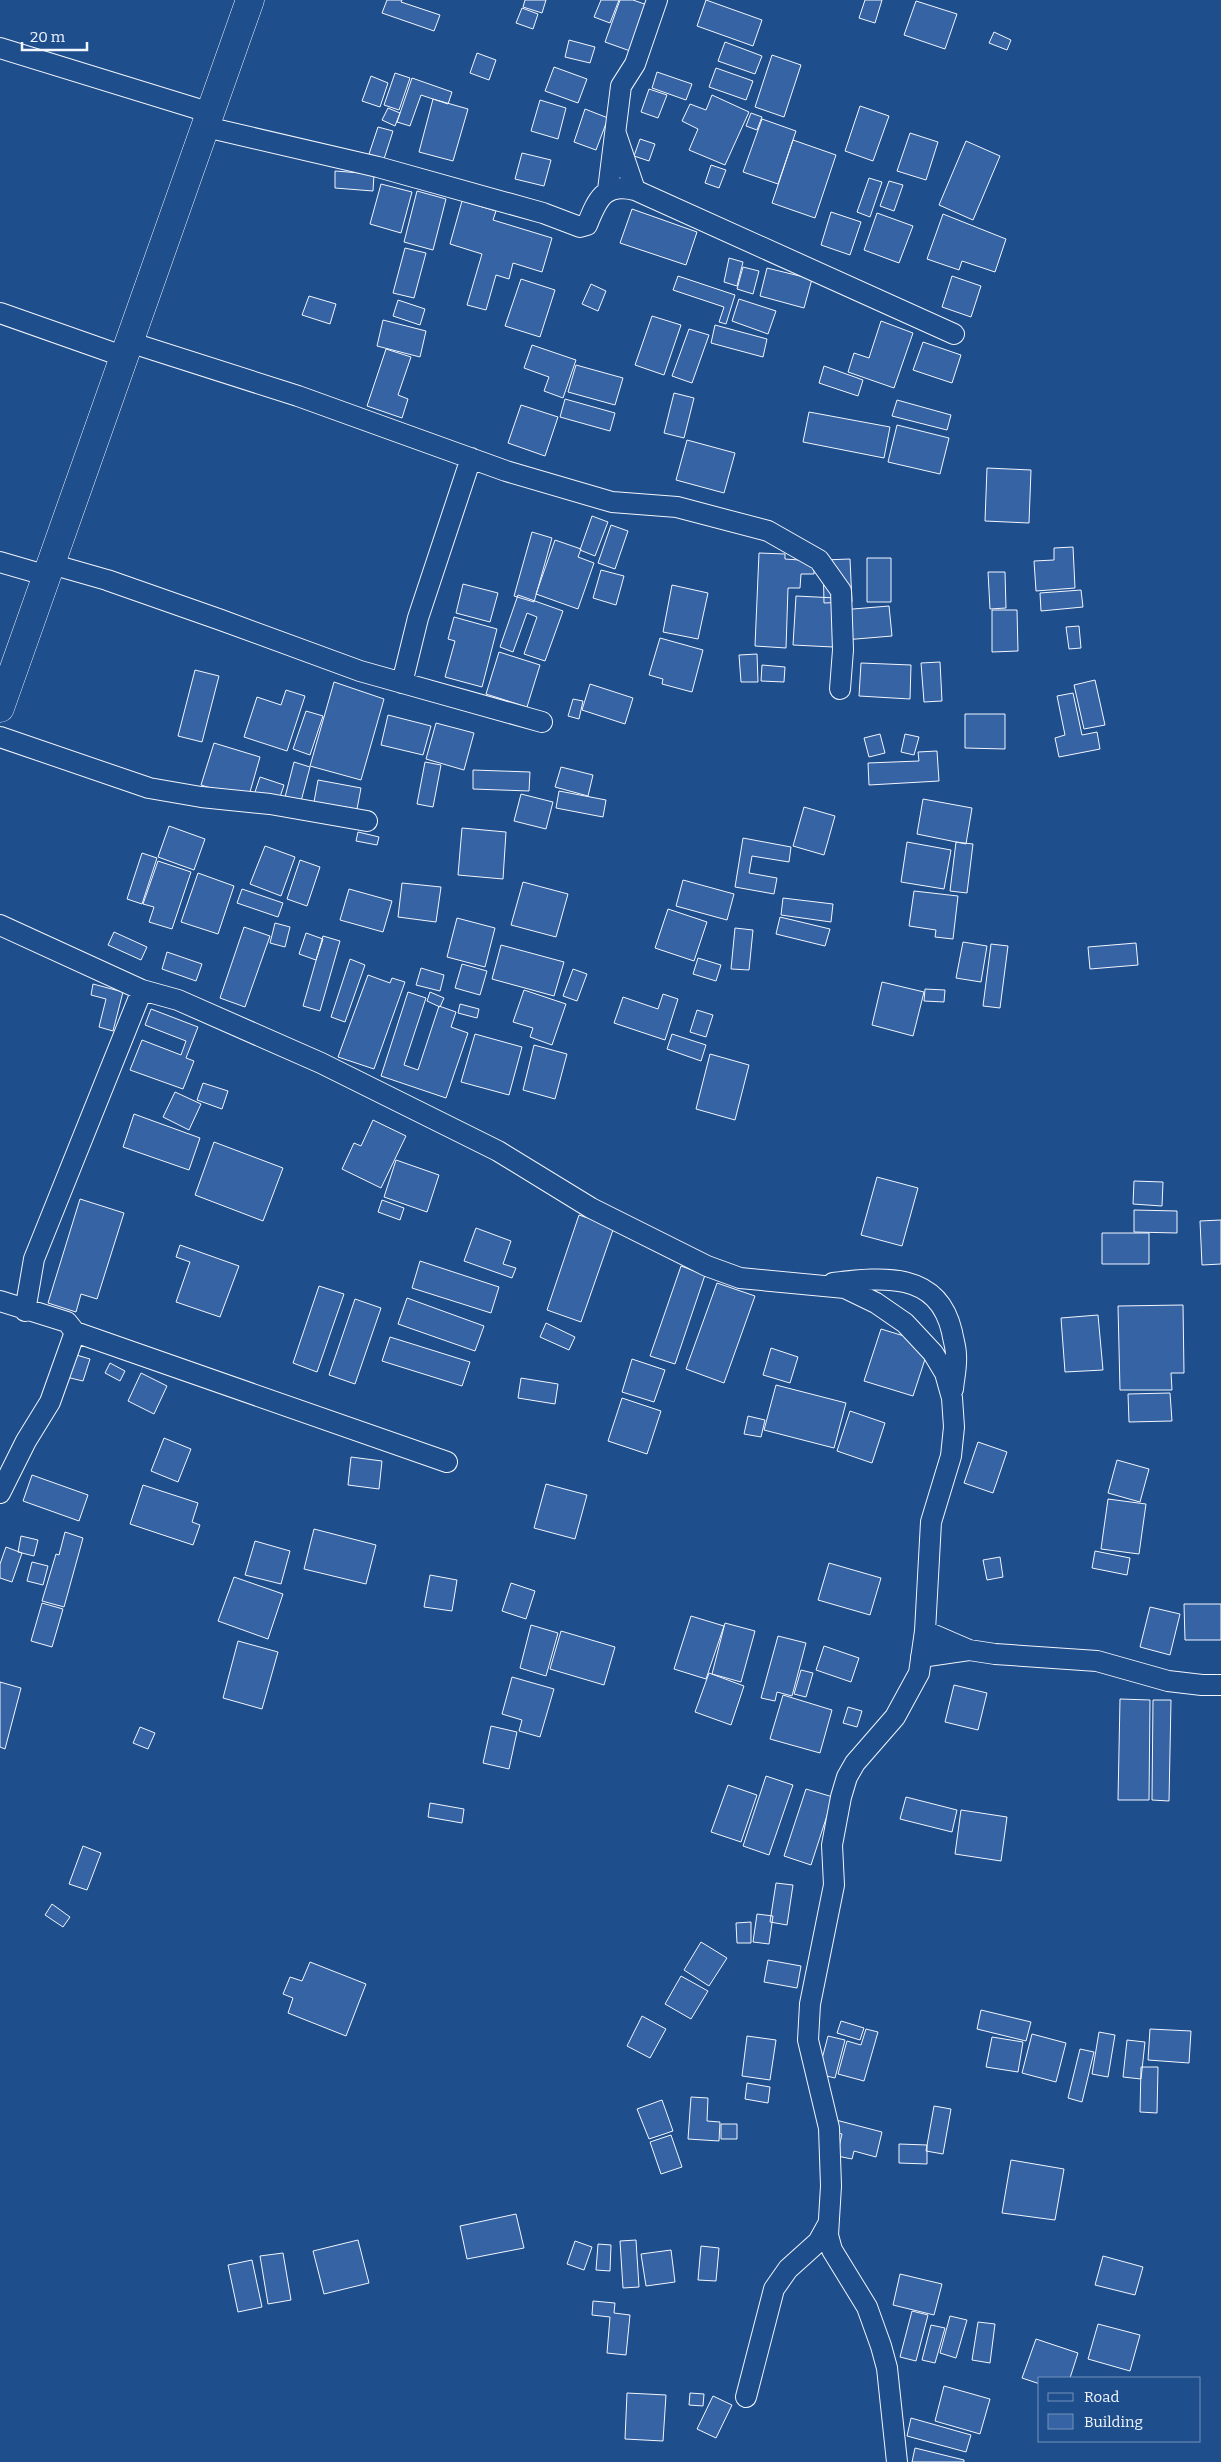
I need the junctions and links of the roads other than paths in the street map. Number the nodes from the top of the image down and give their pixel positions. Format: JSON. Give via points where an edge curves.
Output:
{"nodes":[{"id":1,"x":250,"y":0,"type":"edge"},
{"id":2,"x":657,"y":0,"type":"edge"},
{"id":3,"x":0,"y":48,"type":"edge"},
{"id":4,"x":209,"y":120,"type":"junction"},
{"id":5,"x":614,"y":128,"type":"junction"},
{"id":6,"x":608,"y":190,"type":"junction"},
{"id":7,"x":635,"y":190,"type":"junction"},
{"id":8,"x":0,"y":313,"type":"edge"},
{"id":9,"x":954,"y":334,"type":"dead end"},
{"id":10,"x":127,"y":350,"type":"junction"},
{"id":11,"x":471,"y":458,"type":"junction"},
{"id":12,"x":0,"y":562,"type":"edge"},
{"id":13,"x":50,"y":570,"type":"junction"},
{"id":14,"x":402,"y":683,"type":"junction"},
{"id":15,"x":840,"y":688,"type":"dead end"},
{"id":16,"x":0,"y":708,"type":"edge"},
{"id":17,"x":542,"y":722,"type":"dead end"},
{"id":18,"x":0,"y":737,"type":"edge"},
{"id":19,"x":366,"y":821,"type":"dead end"},
{"id":20,"x":0,"y":925,"type":"edge"},
{"id":21,"x":142,"y":990,"type":"junction"},
{"id":22,"x":824,"y":1284,"type":"junction"},
{"id":23,"x":0,"y":1301,"type":"edge"},
{"id":24,"x":25,"y":1310,"type":"junction"},
{"id":25,"x":75,"y":1332,"type":"junction"},
{"id":26,"x":952,"y":1398,"type":"junction"},
{"id":27,"x":447,"y":1462,"type":"dead end"},
{"id":28,"x":0,"y":1492,"type":"edge"},
{"id":29,"x":926,"y":1631,"type":"junction"},
{"id":30,"x":969,"y":1650,"type":"junction"},
{"id":31,"x":921,"y":1657,"type":"junction"},
{"id":32,"x":1221,"y":1685,"type":"edge"},
{"id":33,"x":828,"y":2224,"type":"junction"},
{"id":34,"x":746,"y":2396,"type":"dead end"},
{"id":35,"x":897,"y":2462,"type":"edge"}],
"edges":[{"from":1,"to":4,"type":"street"},
{"from":2,"to":5,"type":"street","via":[[635,64],[621,86]]},
{"from":3,"to":4,"type":"street"},
{"from":4,"to":6,"type":"street","via":[[543,213],[580,228],[586,226],[598,200]]},
{"from":4,"to":10,"type":"street"},
{"from":5,"to":6,"type":"street"},
{"from":5,"to":7,"type":"street"},
{"from":6,"to":7,"type":"street","via":[[618,187]]},
{"from":7,"to":9,"type":"street"},
{"from":8,"to":10,"type":"street"},
{"from":10,"to":11,"type":"street","via":[[298,396]]},
{"from":10,"to":13,"type":"street"},
{"from":11,"to":14,"type":"street","via":[[418,618]]},
{"from":11,"to":15,"type":"street","via":[[612,502],[677,507],[768,530],[819,560],[841,590],[843,650]]},
{"from":12,"to":13,"type":"street"},
{"from":13,"to":14,"type":"street","via":[[107,580],[360,671]]},
{"from":13,"to":16,"type":"street"},
{"from":14,"to":17,"type":"street"},
{"from":18,"to":19,"type":"street","via":[[163,791],[270,804]]},
{"from":20,"to":21,"type":"street"},
{"from":21,"to":22,"type":"street","via":[[178,1000],[321,1063],[498,1151],[591,1208],[707,1266],[740,1278]]},
{"from":21,"to":24,"type":"street","via":[[34,1259]]},
{"from":22,"to":26,"type":"street","via":[[846,1288],[906,1323],[933,1352],[945,1373]]},
{"from":22,"to":26,"type":"street","via":[[867,1279],[908,1282],[927,1290],[948,1318],[956,1354]]},
{"from":23,"to":24,"type":"street"},
{"from":24,"to":25,"type":"street","via":[[67,1322]]},
{"from":25,"to":27,"type":"street"},
{"from":25,"to":28,"type":"street","via":[[50,1402]]},
{"from":26,"to":29,"type":"street","via":[[951,1456],[931,1522]]},
{"from":29,"to":30,"type":"street"},
{"from":29,"to":31,"type":"street"},
{"from":30,"to":31,"type":"street"},
{"from":30,"to":32,"type":"street","via":[[1097,1661],[1168,1681]]},
{"from":31,"to":33,"type":"street","via":[[919,1673],[895,1717],[847,1777],[832,1845],[834,1885],[810,2004],[808,2040],[829,2128],[831,2186]]},
{"from":33,"to":34,"type":"street","via":[[818,2242],[788,2269],[774,2289]]},
{"from":33,"to":35,"type":"street","via":[[832,2250],[867,2307],[881,2346],[887,2368]]}]}
